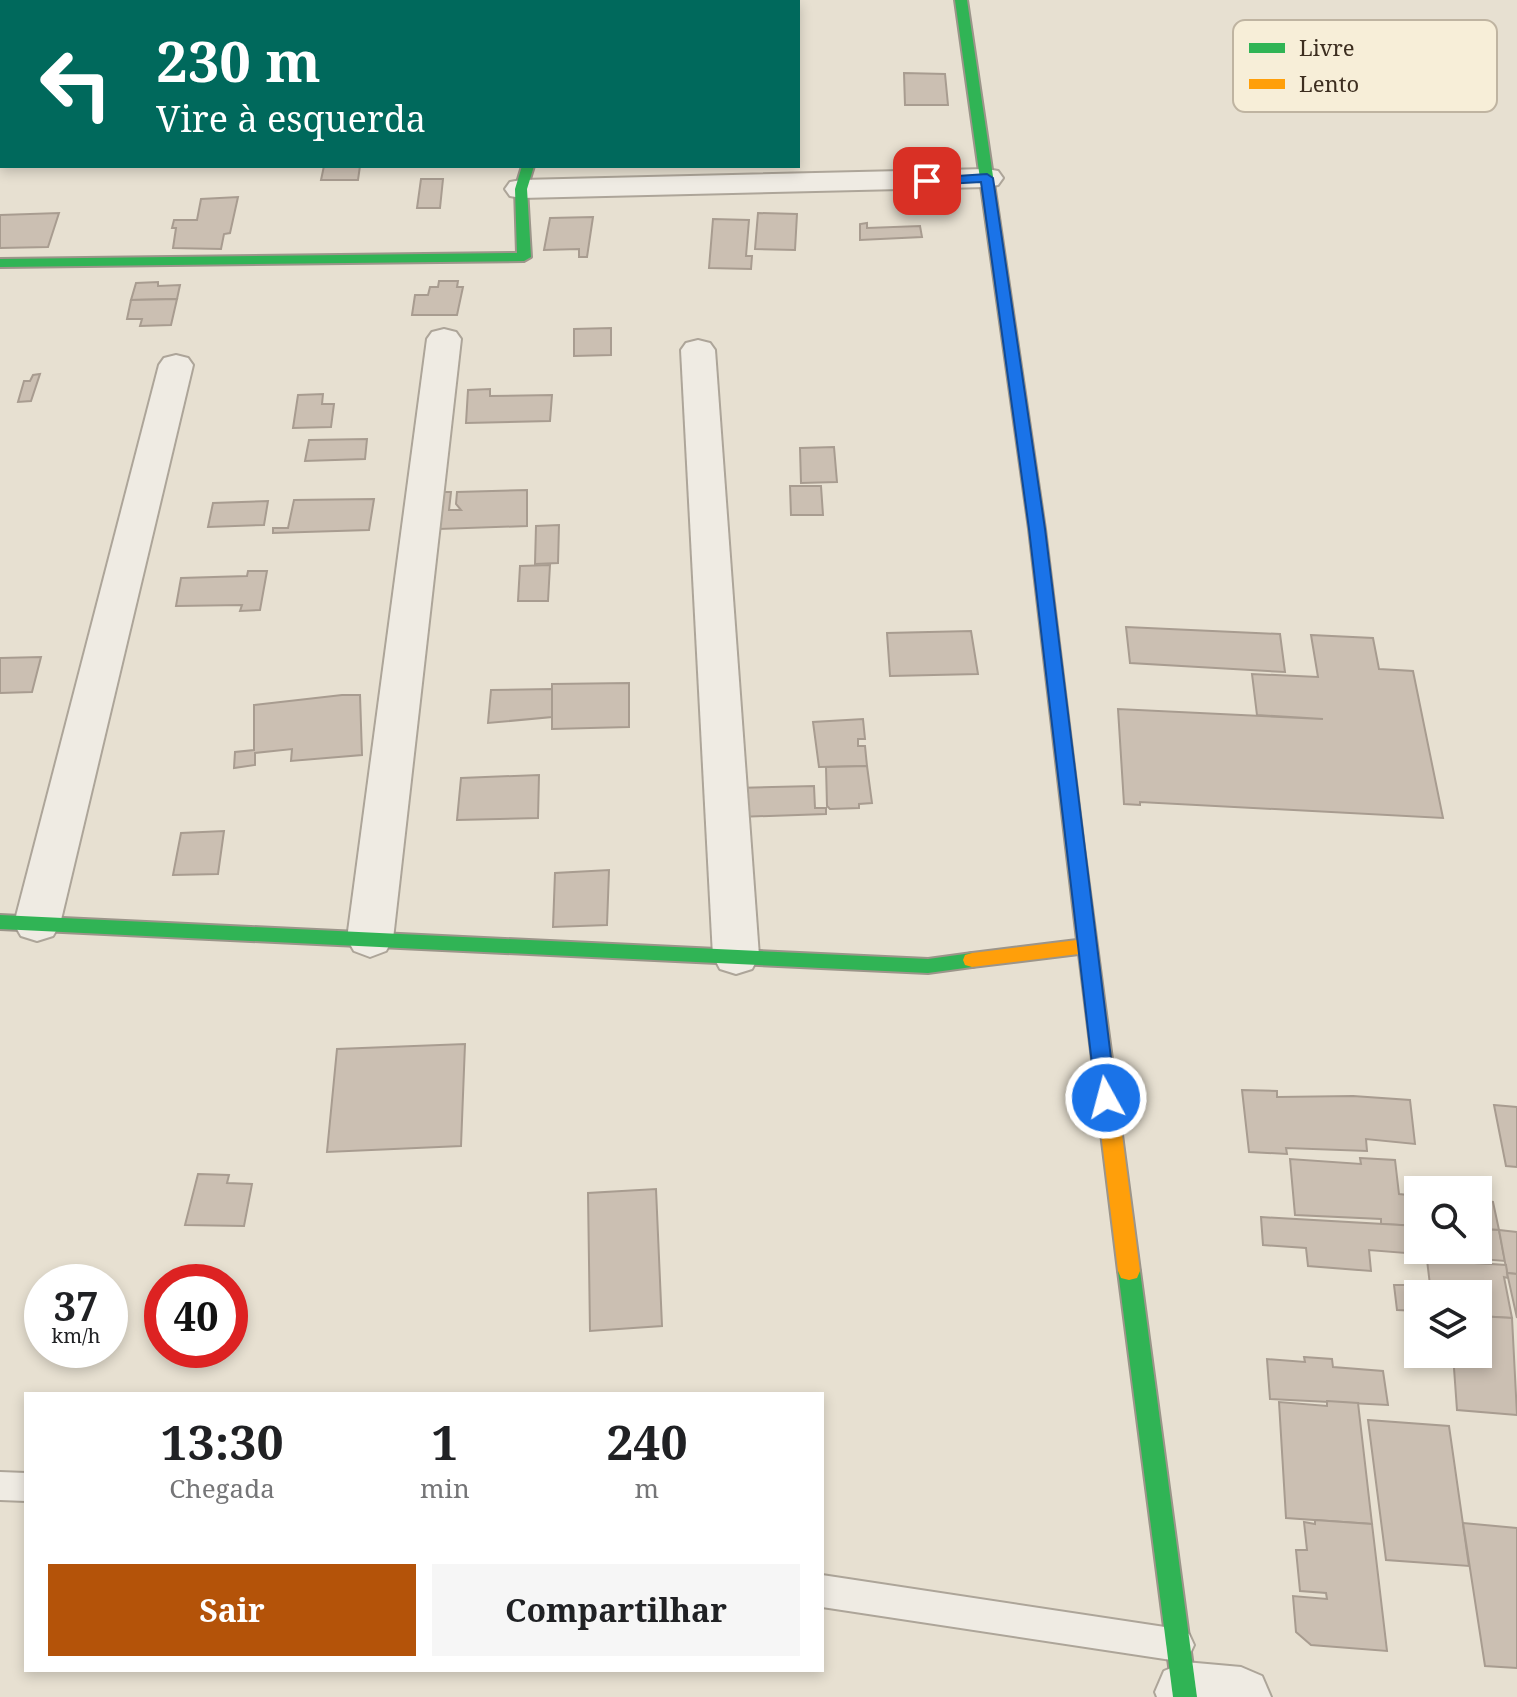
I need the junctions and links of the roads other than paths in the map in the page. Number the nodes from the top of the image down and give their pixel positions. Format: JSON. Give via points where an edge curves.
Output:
{"nodes":[{"id":1,"x":961,"y":0,"type":"edge"},
{"id":2,"x":525,"y":178,"type":"edge"},
{"id":3,"x":987,"y":178,"type":"junction"},
{"id":4,"x":0,"y":263,"type":"edge"},
{"id":5,"x":444,"y":339,"type":"dead end"},
{"id":6,"x":698,"y":350,"type":"dead end"},
{"id":7,"x":176,"y":365,"type":"dead end"},
{"id":8,"x":18,"y":923,"type":"edge"},
{"id":9,"x":370,"y":939,"type":"junction"},
{"id":10,"x":1087,"y":946,"type":"junction"},
{"id":11,"x":736,"y":956,"type":"junction"},
{"id":12,"x":0,"y":1486,"type":"edge"},
{"id":13,"x":24,"y":1487,"type":"edge"},
{"id":14,"x":824,"y":1591,"type":"edge"},
{"id":15,"x":1197,"y":1683,"type":"edge"}],
"edges":[{"from":1,"to":3,"type":"street"},
{"from":2,"to":3,"type":"street"},
{"from":2,"to":4,"type":"street","via":[[524,257]]},
{"from":3,"to":10,"type":"street","via":[[1037,529]]},
{"from":5,"to":9,"type":"street"},
{"from":6,"to":11,"type":"street"},
{"from":7,"to":8,"type":"street"},
{"from":8,"to":9,"type":"street"},
{"from":9,"to":11,"type":"street"},
{"from":10,"to":11,"type":"street","via":[[928,966]]},
{"from":10,"to":15,"type":"street"},
{"from":12,"to":13,"type":"lane"},
{"from":14,"to":15,"type":"lane"}]}
